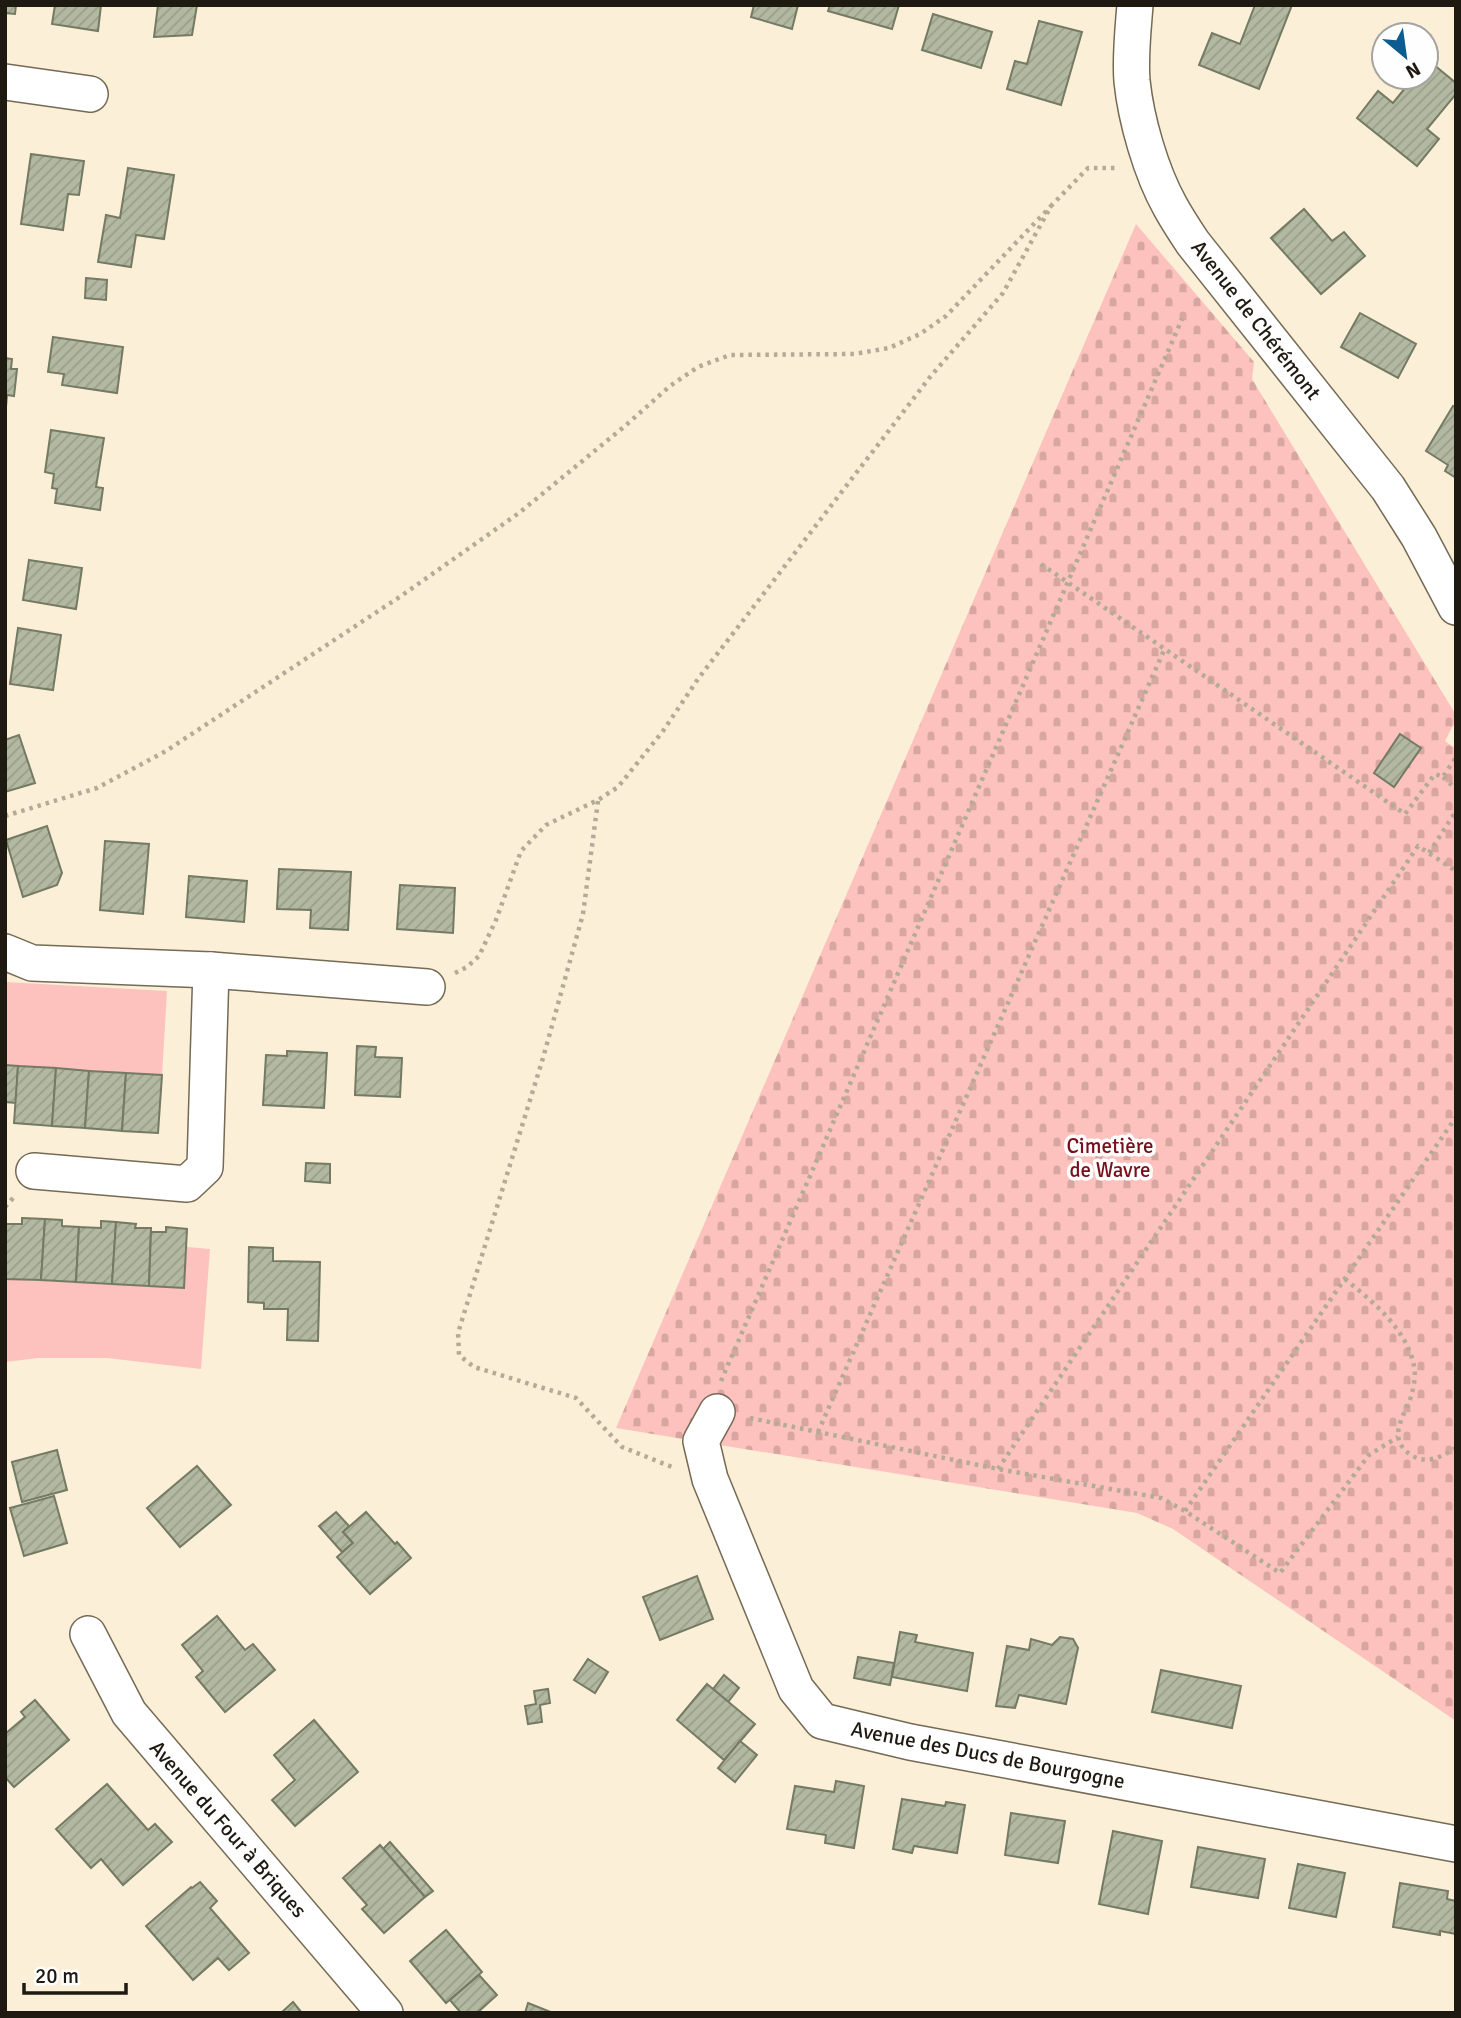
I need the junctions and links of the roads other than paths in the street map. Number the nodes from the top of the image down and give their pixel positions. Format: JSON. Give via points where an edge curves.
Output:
{"nodes":[{"id":1,"x":1135,"y":5,"type":"edge"},
{"id":2,"x":5,"y":82,"type":"edge"},
{"id":3,"x":90,"y":94,"type":"dead end"},
{"id":4,"x":1456,"y":607,"type":"edge"},
{"id":5,"x":5,"y":952,"type":"edge"},
{"id":6,"x":211,"y":970,"type":"junction"},
{"id":7,"x":427,"y":988,"type":"road end"},
{"id":8,"x":34,"y":1171,"type":"dead end"},
{"id":9,"x":709,"y":1426,"type":"road end"},
{"id":10,"x":88,"y":1634,"type":"dead end"},
{"id":11,"x":1456,"y":1844,"type":"edge"},
{"id":12,"x":385,"y":2013,"type":"edge"}],
"edges":[{"from":1,"to":4,"type":"street","name":"Avenue de Chérémont","via":[[1133,84],[1146,148],[1170,206],[1193,243],[1388,488]]},
{"from":2,"to":3,"type":"street"},
{"from":5,"to":6,"type":"street","via":[[32,963]]},
{"from":6,"to":7,"type":"street"},
{"from":6,"to":8,"type":"street","via":[[205,1167],[187,1184]]},
{"from":9,"to":11,"type":"street","name":"Avenue des Ducs de Bourgogne","via":[[710,1479],[796,1689],[822,1721],[911,1742]]},
{"from":10,"to":12,"type":"street","name":"Avenue du Four à Briques","via":[[129,1713]]}]}
